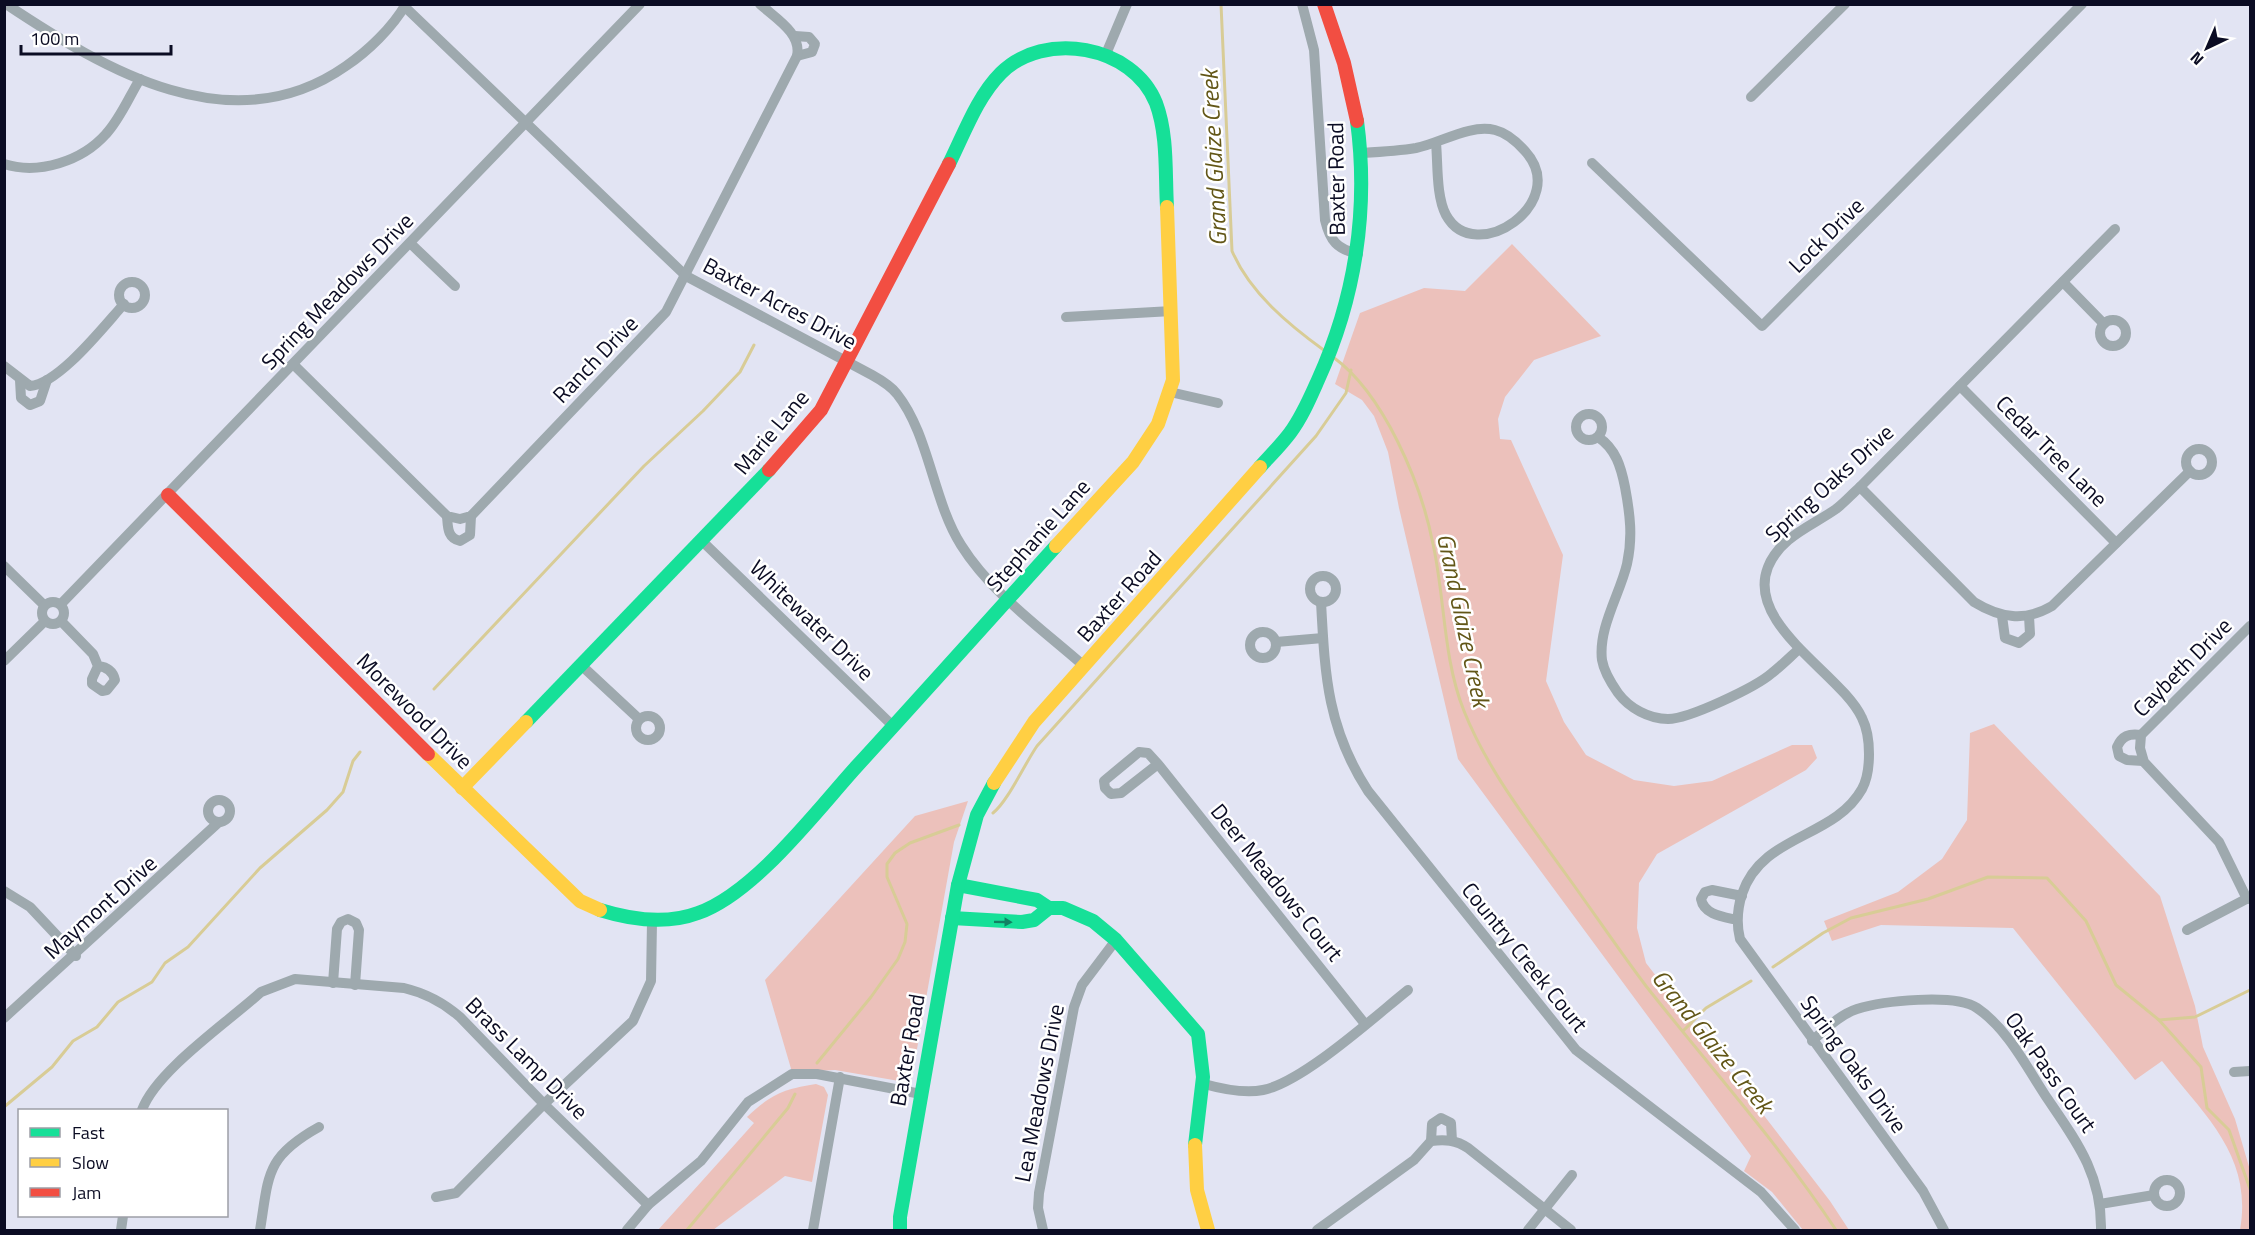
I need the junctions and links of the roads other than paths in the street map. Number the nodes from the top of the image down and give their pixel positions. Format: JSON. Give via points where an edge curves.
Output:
{"nodes":[{"id":1,"x":6,"y":4,"type":"edge"},
{"id":2,"x":640,"y":4,"type":"edge"},
{"id":3,"x":760,"y":4,"type":"edge"},
{"id":4,"x":1126,"y":4,"type":"edge"},
{"id":5,"x":1302,"y":4,"type":"edge"},
{"id":6,"x":1324,"y":4,"type":"edge"},
{"id":7,"x":1845,"y":4,"type":"edge"},
{"id":8,"x":2082,"y":4,"type":"edge"},
{"id":9,"x":405,"y":6,"type":"edge"},
{"id":10,"x":795,"y":36,"type":"junction"},
{"id":11,"x":1106,"y":54,"type":"junction"},
{"id":12,"x":796,"y":56,"type":"junction"},
{"id":13,"x":140,"y":79,"type":"junction"},
{"id":14,"x":1751,"y":97,"type":"dead end"},
{"id":15,"x":527,"y":124,"type":"junction"},
{"id":16,"x":1436,"y":143,"type":"junction"},
{"id":17,"x":1361,"y":153,"type":"junction"},
{"id":18,"x":1592,"y":163,"type":"dead end"},
{"id":19,"x":4,"y":164,"type":"edge"},
{"id":20,"x":2115,"y":230,"type":"dead end"},
{"id":21,"x":410,"y":243,"type":"junction"},
{"id":22,"x":1358,"y":254,"type":"junction"},
{"id":23,"x":686,"y":276,"type":"junction"},
{"id":24,"x":2063,"y":282,"type":"junction"},
{"id":25,"x":454,"y":286,"type":"dead end"},
{"id":26,"x":124,"y":304,"type":"dead end"},
{"id":27,"x":1172,"y":311,"type":"junction"},
{"id":28,"x":1066,"y":317,"type":"dead end"},
{"id":29,"x":2104,"y":324,"type":"dead end"},
{"id":30,"x":847,"y":361,"type":"junction"},
{"id":31,"x":294,"y":365,"type":"junction"},
{"id":32,"x":4,"y":366,"type":"edge"},
{"id":33,"x":20,"y":380,"type":"junction"},
{"id":34,"x":47,"y":380,"type":"junction"},
{"id":35,"x":1960,"y":386,"type":"junction"},
{"id":36,"x":1170,"y":392,"type":"junction"},
{"id":37,"x":1218,"y":403,"type":"dead end"},
{"id":38,"x":1598,"y":437,"type":"dead end"},
{"id":39,"x":2190,"y":471,"type":"dead end"},
{"id":40,"x":1860,"y":487,"type":"junction"},
{"id":41,"x":168,"y":495,"type":"junction"},
{"id":42,"x":447,"y":516,"type":"junction"},
{"id":43,"x":471,"y":516,"type":"junction"},
{"id":44,"x":702,"y":541,"type":"junction"},
{"id":45,"x":2116,"y":543,"type":"junction"},
{"id":46,"x":4,"y":566,"type":"edge"},
{"id":47,"x":1008,"y":599,"type":"junction"},
{"id":48,"x":1321,"y":602,"type":"dead end"},
{"id":49,"x":61,"y":604,"type":"junction"},
{"id":50,"x":44,"y":605,"type":"junction"},
{"id":51,"x":2002,"y":616,"type":"junction"},
{"id":52,"x":2029,"y":616,"type":"junction"},
{"id":53,"x":45,"y":621,"type":"junction"},
{"id":54,"x":61,"y":621,"type":"junction"},
{"id":55,"x":2250,"y":626,"type":"edge"},
{"id":56,"x":1323,"y":638,"type":"junction"},
{"id":57,"x":1276,"y":642,"type":"dead end"},
{"id":58,"x":1799,"y":649,"type":"junction"},
{"id":59,"x":4,"y":661,"type":"edge"},
{"id":60,"x":581,"y":665,"type":"junction"},
{"id":61,"x":98,"y":666,"type":"dead end"},
{"id":62,"x":1084,"y":666,"type":"junction"},
{"id":63,"x":639,"y":719,"type":"dead end"},
{"id":64,"x":894,"y":727,"type":"junction"},
{"id":65,"x":2141,"y":735,"type":"junction"},
{"id":66,"x":2143,"y":761,"type":"junction"},
{"id":67,"x":1158,"y":764,"type":"junction"},
{"id":68,"x":462,"y":788,"type":"junction"},
{"id":69,"x":219,"y":822,"type":"dead end"},
{"id":70,"x":958,"y":885,"type":"junction"},
{"id":71,"x":4,"y":891,"type":"edge"},
{"id":72,"x":1742,"y":896,"type":"junction"},
{"id":73,"x":2249,"y":898,"type":"edge"},
{"id":74,"x":1049,"y":908,"type":"junction"},
{"id":75,"x":952,"y":918,"type":"junction"},
{"id":76,"x":1737,"y":920,"type":"junction"},
{"id":77,"x":652,"y":922,"type":"junction"},
{"id":78,"x":2187,"y":930,"type":"dead end"},
{"id":79,"x":1116,"y":940,"type":"junction"},
{"id":80,"x":75,"y":956,"type":"junction"},
{"id":81,"x":333,"y":983,"type":"junction"},
{"id":82,"x":355,"y":985,"type":"junction"},
{"id":83,"x":1408,"y":990,"type":"dead end"},
{"id":84,"x":4,"y":1018,"type":"edge"},
{"id":85,"x":1365,"y":1024,"type":"junction"},
{"id":86,"x":1812,"y":1041,"type":"junction"},
{"id":87,"x":2250,"y":1071,"type":"edge"},
{"id":88,"x":2234,"y":1072,"type":"dead end"},
{"id":89,"x":840,"y":1077,"type":"junction"},
{"id":90,"x":1204,"y":1084,"type":"junction"},
{"id":91,"x":921,"y":1094,"type":"junction"},
{"id":92,"x":544,"y":1104,"type":"junction"},
{"id":93,"x":142,"y":1109,"type":"edge"},
{"id":94,"x":319,"y":1127,"type":"dead end"},
{"id":95,"x":1572,"y":1175,"type":"dead end"},
{"id":96,"x":2154,"y":1195,"type":"dead end"},
{"id":97,"x":436,"y":1197,"type":"dead end"},
{"id":98,"x":648,"y":1204,"type":"junction"},
{"id":99,"x":2100,"y":1204,"type":"junction"},
{"id":100,"x":1544,"y":1210,"type":"junction"},
{"id":101,"x":260,"y":1230,"type":"edge"},
{"id":102,"x":627,"y":1230,"type":"edge"},
{"id":103,"x":813,"y":1230,"type":"edge"},
{"id":104,"x":900,"y":1230,"type":"edge"},
{"id":105,"x":1043,"y":1230,"type":"edge"},
{"id":106,"x":1208,"y":1230,"type":"edge"},
{"id":107,"x":1317,"y":1230,"type":"edge"},
{"id":108,"x":1528,"y":1230,"type":"edge"},
{"id":109,"x":1571,"y":1230,"type":"edge"},
{"id":110,"x":1795,"y":1230,"type":"edge"},
{"id":111,"x":1944,"y":1230,"type":"edge"},
{"id":112,"x":2101,"y":1230,"type":"edge"}],
"edges":[{"from":1,"to":13,"type":"street","via":[[65,44]]},
{"from":2,"to":15,"type":"street","name":"Spring Meadows Drive"},
{"from":3,"to":10,"type":"street"},
{"from":4,"to":11,"type":"street"},
{"from":5,"to":22,"type":"street","via":[[1314,50],[1325,220],[1332,242]]},
{"from":6,"to":17,"type":"street","name":"Baxter Road","via":[[1350,81]]},
{"from":7,"to":14,"type":"street"},
{"from":8,"to":18,"type":"street","name":"Lock Drive","via":[[1762,326]]},
{"from":9,"to":13,"type":"street","via":[[357,58],[332,75],[284,94],[235,101],[204,98]]},
{"from":9,"to":15,"type":"street","name":"Baxter Acres Drive"},
{"from":10,"to":12,"type":"street","name":"Ranch Drive"},
{"from":10,"to":12,"type":"street","via":[[809,37],[815,44],[812,52]]},
{"from":11,"to":27,"type":"street","name":"Stephanie Lane","via":[[1138,78],[1157,108],[1163,133]]},
{"from":11,"to":30,"type":"street","name":"Marie Lane","via":[[1076,47],[1046,50],[1016,60],[989,86]]},
{"from":12,"to":23,"type":"street","name":"Ranch Drive"},
{"from":13,"to":19,"type":"street","via":[[106,134],[78,156],[50,166]]},
{"from":15,"to":21,"type":"street","name":"Spring Meadows Drive"},
{"from":15,"to":23,"type":"street","name":"Baxter Acres Drive"},
{"from":16,"to":16,"type":"street","via":[[1446,215],[1458,229],[1477,235],[1506,228],[1528,210],[1536,194],[1536,169],[1530,156],[1507,135],[1480,128]]},
{"from":16,"to":17,"type":"street"},
{"from":17,"to":22,"type":"street","name":"Baxter Road"},
{"from":20,"to":24,"type":"street","name":"Spring Oaks Drive"},
{"from":21,"to":25,"type":"street"},
{"from":21,"to":31,"type":"street","name":"Spring Meadows Drive"},
{"from":22,"to":62,"type":"street","name":"Baxter Road","via":[[1338,332],[1307,407],[1291,432]]},
{"from":23,"to":30,"type":"street","name":"Baxter Acres Drive"},
{"from":23,"to":43,"type":"street","name":"Ranch Drive","via":[[653,327]]},
{"from":24,"to":29,"type":"street"},
{"from":24,"to":35,"type":"street","name":"Spring Oaks Drive"},
{"from":26,"to":34,"type":"street","via":[[87,345]]},
{"from":27,"to":28,"type":"street"},
{"from":27,"to":36,"type":"street","name":"Stephanie Lane","via":[[1174,352]]},
{"from":30,"to":44,"type":"street","name":"Marie Lane","via":[[821,410]]},
{"from":30,"to":47,"type":"street","name":"Baxter Acres Drive","via":[[884,383],[900,398],[954,533],[973,562]]},
{"from":31,"to":41,"type":"street","name":"Spring Meadows Drive"},
{"from":31,"to":42,"type":"street"},
{"from":32,"to":33,"type":"street"},
{"from":33,"to":34,"type":"street","via":[[30,386]]},
{"from":33,"to":34,"type":"street","via":[[21,398],[30,405],[40,401]]},
{"from":35,"to":40,"type":"street","name":"Spring Oaks Drive"},
{"from":35,"to":45,"type":"street","name":"Cedar Tree Lane"},
{"from":36,"to":37,"type":"street"},
{"from":36,"to":47,"type":"street","name":"Stephanie Lane","via":[[1158,424],[1133,462]]},
{"from":38,"to":58,"type":"street","via":[[1613,452],[1622,471],[1630,510],[1628,558],[1602,647],[1606,674],[1622,698],[1645,714],[1668,719],[1686,715],[1770,675]]},
{"from":39,"to":45,"type":"street"},
{"from":40,"to":51,"type":"street","via":[[1974,602]]},
{"from":40,"to":58,"type":"street","name":"Spring Oaks Drive","via":[[1836,509],[1787,541],[1768,566],[1766,580],[1774,619]]},
{"from":41,"to":49,"type":"street","name":"Spring Meadows Drive"},
{"from":41,"to":68,"type":"street","name":"Morewood Drive"},
{"from":42,"to":43,"type":"street"},
{"from":42,"to":43,"type":"street","via":[[449,533],[460,541],[470,534]]},
{"from":44,"to":60,"type":"street","name":"Marie Lane"},
{"from":44,"to":64,"type":"street","name":"Whitewater Drive"},
{"from":45,"to":52,"type":"street","via":[[2052,606]]},
{"from":46,"to":50,"type":"street"},
{"from":47,"to":62,"type":"street","name":"Baxter Acres Drive"},
{"from":47,"to":64,"type":"street","name":"Stephanie Lane"},
{"from":48,"to":56,"type":"street","name":"Country Creek Court"},
{"from":49,"to":50,"type":"street","via":[[54,601]]},
{"from":49,"to":54,"type":"street"},
{"from":50,"to":53,"type":"street","via":[[41,612]]},
{"from":51,"to":52,"type":"street"},
{"from":51,"to":52,"type":"street","via":[[2006,638],[2019,643],[2030,634]]},
{"from":53,"to":54,"type":"street"},
{"from":53,"to":59,"type":"street"},
{"from":54,"to":61,"type":"street","via":[[93,654]]},
{"from":55,"to":65,"type":"street","name":"Caybeth Drive"},
{"from":56,"to":57,"type":"street"},
{"from":56,"to":110,"type":"street","name":"Country Creek Court","via":[[1332,712],[1349,760],[1368,791],[1456,904],[1576,1050],[1761,1192]]},
{"from":58,"to":72,"type":"street","name":"Spring Oaks Drive","via":[[1843,692],[1862,717],[1869,744],[1868,772],[1860,792],[1843,811],[1788,842],[1756,867]]},
{"from":60,"to":63,"type":"street"},
{"from":60,"to":68,"type":"street","name":"Marie Lane"},
{"from":62,"to":70,"type":"street","name":"Baxter Road","via":[[1034,722],[991,788],[977,815]]},
{"from":64,"to":77,"type":"street","name":"Stephanie Lane","via":[[734,895],[701,912]]},
{"from":65,"to":66,"type":"street","name":"Caybeth Drive"},
{"from":65,"to":66,"type":"street","name":"Caybeth Drive","via":[[2127,735],[2117,747],[2120,756],[2127,760]]},
{"from":66,"to":73,"type":"street","name":"Caybeth Drive","via":[[2219,842]]},
{"from":67,"to":67,"type":"street","via":[[1148,753],[1139,752],[1106,778],[1105,788],[1112,794],[1120,793]]},
{"from":67,"to":85,"type":"street","name":"Deer Meadows Court"},
{"from":68,"to":77,"type":"street","name":"Morewood Drive","via":[[580,901],[595,909]]},
{"from":69,"to":80,"type":"street","name":"Maymont Drive"},
{"from":70,"to":74,"type":"street","via":[[1037,900]]},
{"from":70,"to":75,"type":"street","name":"Baxter Road"},
{"from":71,"to":80,"type":"street","via":[[30,908]]},
{"from":72,"to":76,"type":"street","name":"Spring Oaks Drive"},
{"from":72,"to":76,"type":"street","via":[[1712,890],[1705,892],[1701,900],[1709,912]]},
{"from":73,"to":78,"type":"street"},
{"from":75,"to":74,"type":"street","one_way":true,"via":[[1022,922],[1034,920]]},
{"from":74,"to":79,"type":"street","via":[[1079,913]]},
{"from":75,"to":91,"type":"street","name":"Baxter Road"},
{"from":76,"to":86,"type":"street","name":"Spring Oaks Drive","via":[[1746,950]]},
{"from":77,"to":92,"type":"street","via":[[651,981],[633,1021]]},
{"from":79,"to":90,"type":"street","via":[[1198,1034]]},
{"from":79,"to":105,"type":"street","name":"Lea Meadows Drive","via":[[1082,984],[1074,1006],[1039,1193]]},
{"from":80,"to":84,"type":"street","name":"Maymont Drive"},
{"from":81,"to":82,"type":"street","name":"Brass Lamp Drive"},
{"from":81,"to":82,"type":"street","via":[[337,929],[348,919],[359,930]]},
{"from":81,"to":93,"type":"street","name":"Brass Lamp Drive","via":[[295,979],[261,992],[164,1077]]},
{"from":82,"to":92,"type":"street","name":"Brass Lamp Drive","via":[[420,992],[448,1006]]},
{"from":83,"to":85,"type":"street"},
{"from":85,"to":90,"type":"street","via":[[1293,1079],[1276,1086],[1249,1092]]},
{"from":86,"to":99,"type":"street","name":"Oak Pass Court","via":[[1844,1015],[1872,1006],[1934,998],[1977,1008],[1998,1026],[2079,1146],[2093,1173]]},
{"from":86,"to":111,"type":"street","name":"Spring Oaks Drive","via":[[1923,1191]]},
{"from":87,"to":88,"type":"street"},
{"from":89,"to":91,"type":"street"},
{"from":89,"to":98,"type":"street","via":[[792,1074],[748,1102],[701,1161]]},
{"from":89,"to":103,"type":"street"},
{"from":90,"to":106,"type":"street","via":[[1195,1170]]},
{"from":91,"to":104,"type":"street","name":"Baxter Road"},
{"from":92,"to":97,"type":"street","via":[[456,1193]]},
{"from":92,"to":98,"type":"street","name":"Brass Lamp Drive"},
{"from":94,"to":101,"type":"street","via":[[295,1141],[270,1170]]},
{"from":95,"to":100,"type":"street"},
{"from":96,"to":99,"type":"street"},
{"from":98,"to":102,"type":"street"},
{"from":99,"to":112,"type":"street","name":"Oak Pass Court"},
{"from":100,"to":107,"type":"street","via":[[1468,1148],[1442,1140]]},
{"from":100,"to":108,"type":"street"},
{"from":100,"to":109,"type":"street"}]}
